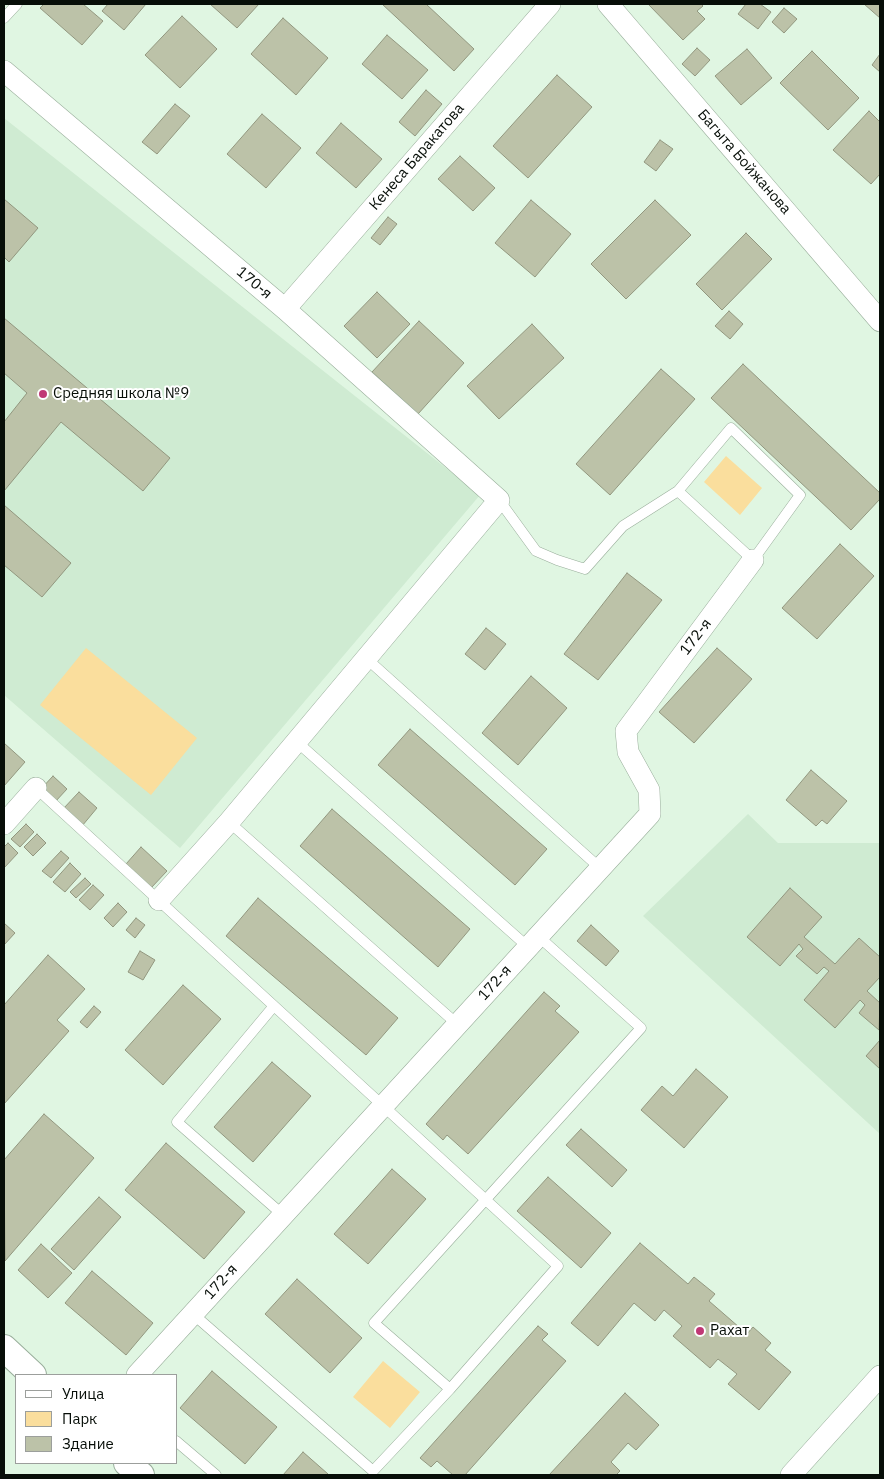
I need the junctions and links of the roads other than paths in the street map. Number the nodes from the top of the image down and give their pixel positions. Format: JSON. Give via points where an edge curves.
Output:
{"nodes":[{"id":1,"x":17,"y":4,"type":"edge"},
{"id":2,"x":550,"y":4,"type":"edge"},
{"id":3,"x":608,"y":4,"type":"edge"},
{"id":4,"x":4,"y":18,"type":"edge"},
{"id":5,"x":4,"y":71,"type":"edge"},
{"id":6,"x":285,"y":309,"type":"junction"},
{"id":7,"x":880,"y":321,"type":"edge"},
{"id":8,"x":678,"y":491,"type":"junction"},
{"id":9,"x":499,"y":500,"type":"junction"},
{"id":10,"x":753,"y":560,"type":"junction"},
{"id":11,"x":368,"y":659,"type":"junction"},
{"id":12,"x":297,"y":742,"type":"junction"},
{"id":13,"x":36,"y":788,"type":"joint"},
{"id":14,"x":229,"y":822,"type":"junction"},
{"id":15,"x":4,"y":824,"type":"edge"},
{"id":16,"x":600,"y":868,"type":"junction"},
{"id":17,"x":158,"y":900,"type":"junction"},
{"id":18,"x":533,"y":941,"type":"junction"},
{"id":19,"x":273,"y":1007,"type":"junction"},
{"id":20,"x":457,"y":1024,"type":"junction"},
{"id":21,"x":382,"y":1106,"type":"junction"},
{"id":22,"x":484,"y":1201,"type":"junction"},
{"id":23,"x":283,"y":1215,"type":"junction"},
{"id":24,"x":192,"y":1314,"type":"junction"},
{"id":25,"x":4,"y":1348,"type":"edge"},
{"id":26,"x":32,"y":1374,"type":"edge"},
{"id":27,"x":138,"y":1374,"type":"edge"},
{"id":28,"x":880,"y":1376,"type":"edge"},
{"id":29,"x":450,"y":1390,"type":"junction"},
{"id":30,"x":178,"y":1444,"type":"edge"},
{"id":31,"x":128,"y":1464,"type":"edge"},
{"id":32,"x":376,"y":1473,"type":"edge"},
{"id":33,"x":141,"y":1475,"type":"edge"},
{"id":34,"x":216,"y":1475,"type":"edge"},
{"id":35,"x":791,"y":1475,"type":"edge"}],
"edges":[{"from":1,"to":4,"type":"lane"},
{"from":2,"to":6,"type":"street","name":"Кенеса Баракатова"},
{"from":3,"to":7,"type":"street","name":"Багыта Бойжанова"},
{"from":5,"to":6,"type":"street","name":"170-я"},
{"from":6,"to":9,"type":"street","name":"170-я"},
{"from":8,"to":9,"type":"lane","via":[[623,526],[585,569],[536,551]]},
{"from":8,"to":10,"type":"lane"},
{"from":8,"to":10,"type":"lane","via":[[731,428],[800,495]]},
{"from":9,"to":11,"type":"street"},
{"from":10,"to":16,"type":"street","name":"172-я","via":[[626,731],[628,752],[648,790],[650,814]]},
{"from":11,"to":12,"type":"street"},
{"from":11,"to":16,"type":"lane"},
{"from":12,"to":14,"type":"street"},
{"from":12,"to":18,"type":"lane"},
{"from":13,"to":15,"type":"street"},
{"from":13,"to":17,"type":"lane"},
{"from":14,"to":17,"type":"street"},
{"from":14,"to":20,"type":"lane"},
{"from":16,"to":18,"type":"street","name":"172-я"},
{"from":17,"to":19,"type":"lane"},
{"from":18,"to":20,"type":"street","name":"172-я"},
{"from":18,"to":22,"type":"lane","via":[[641,1028]]},
{"from":19,"to":21,"type":"lane"},
{"from":19,"to":23,"type":"lane","via":[[177,1122]]},
{"from":20,"to":21,"type":"street","name":"172-я"},
{"from":21,"to":22,"type":"lane"},
{"from":21,"to":23,"type":"street","name":"172-я"},
{"from":22,"to":29,"type":"lane","via":[[558,1266]]},
{"from":22,"to":29,"type":"lane","via":[[374,1323]]},
{"from":23,"to":24,"type":"street","name":"172-я"},
{"from":24,"to":27,"type":"street","name":"172-я"},
{"from":24,"to":32,"type":"lane"},
{"from":25,"to":26,"type":"street"},
{"from":28,"to":35,"type":"street"},
{"from":29,"to":32,"type":"lane"},
{"from":30,"to":34,"type":"lane"},
{"from":31,"to":33,"type":"street"}]}
